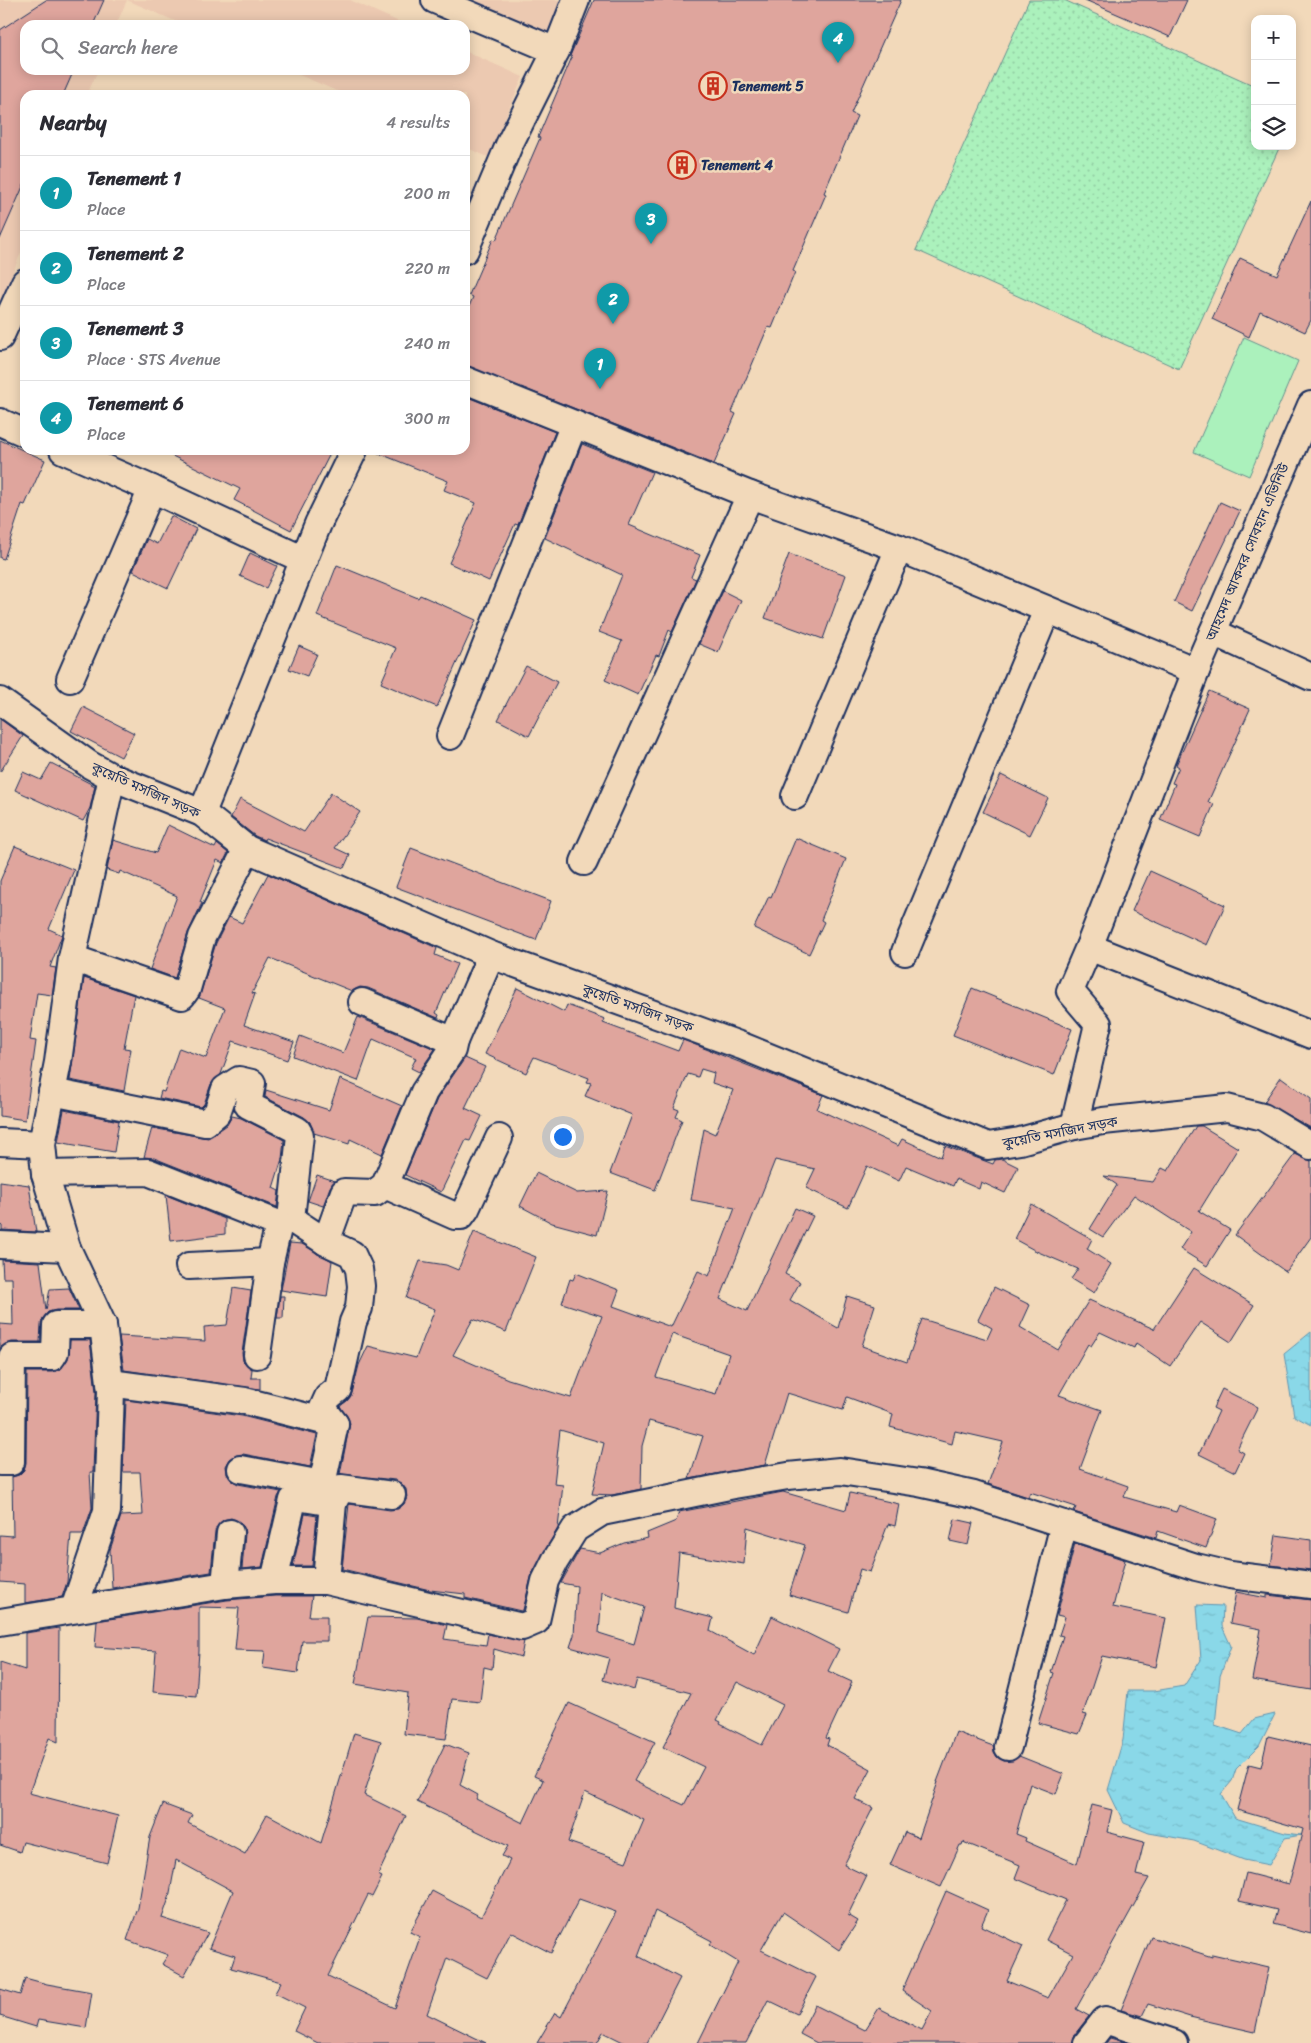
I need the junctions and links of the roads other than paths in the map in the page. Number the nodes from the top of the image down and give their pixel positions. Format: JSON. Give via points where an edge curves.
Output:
{"nodes":[{"id":1,"x":435,"y":0,"type":"edge"},
{"id":2,"x":576,"y":0,"type":"edge"},
{"id":3,"x":556,"y":51,"type":"junction"},
{"id":4,"x":470,"y":222,"type":"edge"},
{"id":5,"x":20,"y":293,"type":"edge"},
{"id":6,"x":0,"y":337,"type":"edge"},
{"id":7,"x":470,"y":382,"type":"edge"},
{"id":8,"x":1311,"y":405,"type":"edge"},
{"id":9,"x":0,"y":422,"type":"edge"},
{"id":10,"x":574,"y":424,"type":"junction"},
{"id":11,"x":20,"y":431,"type":"edge"},
{"id":12,"x":74,"y":455,"type":"edge"},
{"id":13,"x":352,"y":455,"type":"edge"},
{"id":14,"x":152,"y":489,"type":"junction"},
{"id":15,"x":750,"y":495,"type":"junction"},
{"id":16,"x":899,"y":548,"type":"junction"},
{"id":17,"x":304,"y":560,"type":"junction"},
{"id":18,"x":1047,"y":610,"type":"junction"},
{"id":19,"x":1213,"y":632,"type":"junction"},
{"id":20,"x":1196,"y":671,"type":"junction"},
{"id":21,"x":1311,"y":677,"type":"edge"},
{"id":22,"x":70,"y":679,"type":"dead end"},
{"id":23,"x":0,"y":700,"type":"edge"},
{"id":24,"x":450,"y":736,"type":"dead end"},
{"id":25,"x":112,"y":777,"type":"junction"},
{"id":26,"x":795,"y":796,"type":"dead end"},
{"id":27,"x":202,"y":813,"type":"junction"},
{"id":28,"x":247,"y":849,"type":"junction"},
{"id":29,"x":584,"y":862,"type":"dead end"},
{"id":30,"x":1089,"y":947,"type":"junction"},
{"id":31,"x":905,"y":952,"type":"dead end"},
{"id":32,"x":491,"y":955,"type":"junction"},
{"id":33,"x":72,"y":958,"type":"junction"},
{"id":34,"x":362,"y":1002,"type":"dead end"},
{"id":35,"x":1311,"y":1035,"type":"edge"},
{"id":36,"x":454,"y":1041,"type":"junction"},
{"id":37,"x":52,"y":1092,"type":"junction"},
{"id":38,"x":1074,"y":1126,"type":"junction"},
{"id":39,"x":499,"y":1138,"type":"dead end"},
{"id":40,"x":0,"y":1142,"type":"edge"},
{"id":41,"x":42,"y":1144,"type":"junction"},
{"id":42,"x":1311,"y":1146,"type":"edge"},
{"id":43,"x":45,"y":1174,"type":"junction"},
{"id":44,"x":385,"y":1185,"type":"junction"},
{"id":45,"x":285,"y":1222,"type":"junction"},
{"id":46,"x":326,"y":1242,"type":"junction"},
{"id":47,"x":0,"y":1245,"type":"edge"},
{"id":48,"x":67,"y":1248,"type":"junction"},
{"id":49,"x":270,"y":1262,"type":"junction"},
{"id":50,"x":189,"y":1266,"type":"dead end"},
{"id":51,"x":103,"y":1325,"type":"junction"},
{"id":52,"x":257,"y":1355,"type":"dead end"},
{"id":53,"x":6,"y":1357,"type":"edge"},
{"id":54,"x":110,"y":1383,"type":"junction"},
{"id":55,"x":335,"y":1424,"type":"junction"},
{"id":56,"x":0,"y":1462,"type":"edge"},
{"id":57,"x":241,"y":1469,"type":"dead end"},
{"id":58,"x":332,"y":1492,"type":"junction"},
{"id":59,"x":392,"y":1495,"type":"dead end"},
{"id":60,"x":1064,"y":1524,"type":"junction"},
{"id":61,"x":230,"y":1533,"type":"dead end"},
{"id":62,"x":274,"y":1581,"type":"junction"},
{"id":63,"x":326,"y":1581,"type":"junction"},
{"id":64,"x":225,"y":1585,"type":"junction"},
{"id":65,"x":1311,"y":1585,"type":"edge"},
{"id":66,"x":74,"y":1609,"type":"junction"},
{"id":67,"x":0,"y":1622,"type":"edge"},
{"id":68,"x":1008,"y":1747,"type":"dead end"},
{"id":69,"x":1087,"y":2043,"type":"edge"},
{"id":70,"x":1174,"y":2043,"type":"edge"}],
"edges":[{"from":1,"to":3,"type":"street"},
{"from":2,"to":3,"type":"street"},
{"from":3,"to":4,"type":"street"},
{"from":5,"to":6,"type":"street"},
{"from":7,"to":10,"type":"street"},
{"from":8,"to":19,"type":"street","name":"আহমেদ আকবর সোবহান এভিনিউ"},
{"from":9,"to":11,"type":"street"},
{"from":10,"to":15,"type":"street"},
{"from":10,"to":24,"type":"street"},
{"from":12,"to":14,"type":"street"},
{"from":13,"to":17,"type":"street"},
{"from":14,"to":17,"type":"street"},
{"from":14,"to":22,"type":"street"},
{"from":15,"to":16,"type":"street"},
{"from":15,"to":29,"type":"street"},
{"from":16,"to":18,"type":"street"},
{"from":16,"to":26,"type":"street"},
{"from":17,"to":27,"type":"street"},
{"from":18,"to":20,"type":"street"},
{"from":18,"to":31,"type":"street"},
{"from":19,"to":20,"type":"street","name":"আহমেদ আকবর সোবহান এভিনিউ"},
{"from":19,"to":21,"type":"street"},
{"from":20,"to":30,"type":"street","name":"আহমেদ আকবর সোবহান এভিনিউ"},
{"from":23,"to":25,"type":"street","name":"কুয়েতি মসজিদ সড়ক","via":[[90,765]]},
{"from":25,"to":27,"type":"street","name":"কুয়েতি মসজিদ সড়ক"},
{"from":25,"to":33,"type":"street"},
{"from":27,"to":28,"type":"street","name":"কুয়েতি মসজিদ সড়ক"},
{"from":28,"to":32,"type":"street","name":"কুয়েতি মসজিদ সড়ক"},
{"from":28,"to":33,"type":"street","via":[[202,937],[182,996]]},
{"from":30,"to":35,"type":"street"},
{"from":30,"to":38,"type":"street","name":"আহমেদ আকবর সোবহান এভিনিউ","via":[[1070,991],[1098,1024]]},
{"from":32,"to":36,"type":"street"},
{"from":32,"to":38,"type":"street","name":"কুয়েতি মসজিদ সড়ক","via":[[742,1046],[988,1146]]},
{"from":33,"to":37,"type":"street"},
{"from":34,"to":36,"type":"street"},
{"from":36,"to":44,"type":"street","via":[[452,1050],[424,1092]]},
{"from":37,"to":41,"type":"street"},
{"from":37,"to":45,"type":"street","via":[[205,1122],[217,1113],[225,1089],[239,1080],[252,1083],[248,1105],[297,1130],[300,1135]]},
{"from":38,"to":42,"type":"street","name":"কুয়েতি মসজিদ সড়ক","via":[[1227,1108],[1263,1117]]},
{"from":39,"to":44,"type":"street","via":[[461,1216]]},
{"from":40,"to":41,"type":"street"},
{"from":41,"to":43,"type":"street"},
{"from":43,"to":45,"type":"street","via":[[148,1172]]},
{"from":43,"to":48,"type":"street"},
{"from":44,"to":46,"type":"street","via":[[375,1193],[344,1192]]},
{"from":45,"to":46,"type":"street"},
{"from":45,"to":49,"type":"street"},
{"from":46,"to":55,"type":"street","via":[[352,1254],[359,1269],[361,1286],[359,1308],[338,1388],[328,1397],[323,1408]]},
{"from":47,"to":48,"type":"street"},
{"from":48,"to":51,"type":"street"},
{"from":49,"to":50,"type":"street"},
{"from":49,"to":52,"type":"street"},
{"from":51,"to":53,"type":"street","via":[[56,1325],[52,1357]]},
{"from":51,"to":54,"type":"street"},
{"from":53,"to":56,"type":"street","via":[[11,1462]]},
{"from":54,"to":55,"type":"street","via":[[245,1401]]},
{"from":54,"to":66,"type":"street","via":[[107,1511]]},
{"from":55,"to":58,"type":"street"},
{"from":57,"to":58,"type":"street"},
{"from":58,"to":59,"type":"street"},
{"from":58,"to":62,"type":"street","via":[[293,1500]]},
{"from":58,"to":63,"type":"street"},
{"from":60,"to":63,"type":"street","via":[[974,1495],[840,1471],[752,1482],[602,1512],[575,1529],[545,1581],[536,1621],[522,1627]]},
{"from":60,"to":65,"type":"street","via":[[1196,1567]]},
{"from":60,"to":68,"type":"street"},
{"from":61,"to":64,"type":"street"},
{"from":62,"to":63,"type":"street"},
{"from":62,"to":64,"type":"street"},
{"from":64,"to":66,"type":"street"},
{"from":66,"to":67,"type":"street"},
{"from":69,"to":70,"type":"street","via":[[1105,2020]]}]}
